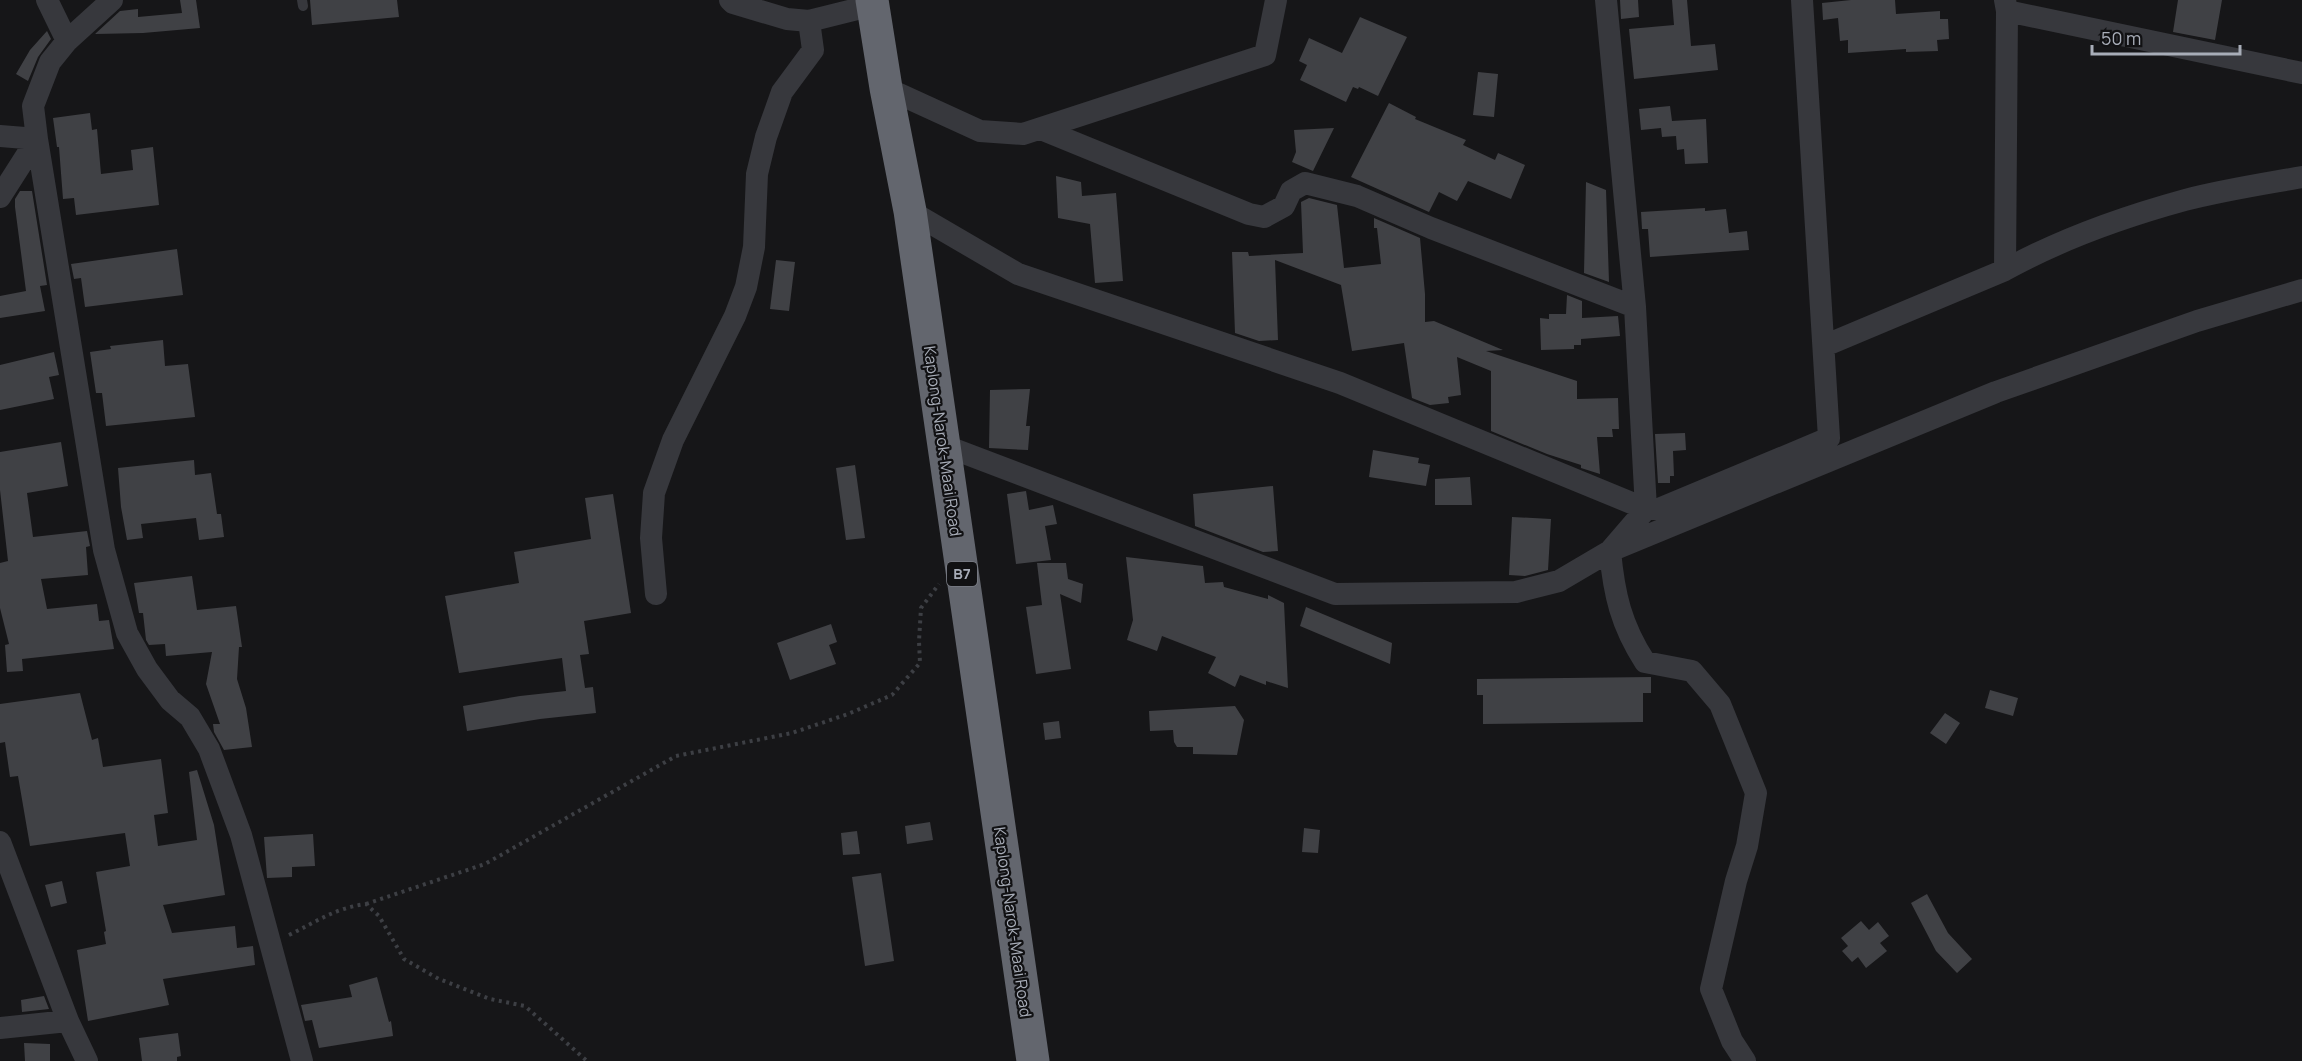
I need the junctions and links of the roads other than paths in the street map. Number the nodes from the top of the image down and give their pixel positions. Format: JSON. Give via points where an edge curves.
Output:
{"nodes":[{"id":1,"x":48,"y":0,"type":"edge"},
{"id":2,"x":112,"y":0,"type":"edge"},
{"id":3,"x":730,"y":0,"type":"edge"},
{"id":4,"x":1276,"y":0,"type":"edge"},
{"id":5,"x":1606,"y":0,"type":"edge"},
{"id":6,"x":1802,"y":0,"type":"edge"},
{"id":7,"x":872,"y":2,"type":"edge"},
{"id":8,"x":2006,"y":5,"type":"edge"},
{"id":9,"x":809,"y":21,"type":"junction"},
{"id":10,"x":67,"y":41,"type":"junction"},
{"id":11,"x":2302,"y":73,"type":"edge"},
{"id":12,"x":886,"y":88,"type":"junction"},
{"id":13,"x":1041,"y":129,"type":"junction"},
{"id":14,"x":0,"y":136,"type":"edge"},
{"id":15,"x":37,"y":139,"type":"junction"},
{"id":16,"x":2302,"y":177,"type":"edge"},
{"id":17,"x":0,"y":197,"type":"edge"},
{"id":18,"x":910,"y":211,"type":"junction"},
{"id":19,"x":2005,"y":270,"type":"junction"},
{"id":20,"x":2302,"y":290,"type":"edge"},
{"id":21,"x":1635,"y":307,"type":"junction"},
{"id":22,"x":1824,"y":346,"type":"junction"},
{"id":23,"x":943,"y":445,"type":"junction"},
{"id":24,"x":1646,"y":509,"type":"junction"},
{"id":25,"x":1610,"y":551,"type":"junction"},
{"id":26,"x":656,"y":594,"type":"dead end"},
{"id":27,"x":0,"y":842,"type":"edge"},
{"id":28,"x":68,"y":1022,"type":"junction"},
{"id":29,"x":0,"y":1028,"type":"edge"},
{"id":30,"x":87,"y":1061,"type":"edge"},
{"id":31,"x":302,"y":1061,"type":"edge"},
{"id":32,"x":1033,"y":1061,"type":"edge"},
{"id":33,"x":1745,"y":1061,"type":"edge"}],
"edges":[{"from":1,"to":10,"type":"street"},
{"from":2,"to":10,"type":"street"},
{"from":3,"to":9,"type":"street","via":[[787,19]]},
{"from":4,"to":13,"type":"street","via":[[1265,54]]},
{"from":5,"to":21,"type":"street"},
{"from":6,"to":22,"type":"street"},
{"from":7,"to":9,"type":"street"},
{"from":7,"to":12,"type":"highway","name":"Kaplong-Narok-Maai Road","number":"B7"},
{"from":8,"to":11,"type":"street"},
{"from":8,"to":19,"type":"street"},
{"from":9,"to":26,"type":"street","via":[[813,50],[782,92],[757,174],[754,247],[746,287],[673,440],[654,493],[651,538]]},
{"from":10,"to":15,"type":"street","via":[[50,62],[33,106]]},
{"from":12,"to":13,"type":"street","via":[[980,130],[1023,134]]},
{"from":12,"to":18,"type":"highway","name":"Kaplong-Narok-Maai Road","number":"B7"},
{"from":13,"to":21,"type":"street","via":[[1249,214],[1264,217],[1274,212],[1284,206],[1291,191],[1305,183],[1357,196]]},
{"from":14,"to":15,"type":"street"},
{"from":15,"to":17,"type":"street"},
{"from":15,"to":31,"type":"street","via":[[104,550],[127,633],[147,669],[170,700],[190,717],[209,749],[242,835]]},
{"from":16,"to":19,"type":"street","via":[[2186,200],[2079,234]]},
{"from":18,"to":23,"type":"highway","name":"Kaplong-Narok-Maai Road","number":"B7"},
{"from":18,"to":24,"type":"street","via":[[1018,274],[1340,383]]},
{"from":19,"to":22,"type":"street"},
{"from":20,"to":25,"type":"street","via":[[2197,321],[1996,392]]},
{"from":21,"to":24,"type":"street"},
{"from":22,"to":24,"type":"street","via":[[1828,438],[1659,509]]},
{"from":23,"to":25,"type":"street","via":[[1335,594],[1516,592],[1559,581]]},
{"from":23,"to":32,"type":"highway","name":"Kaplong-Narok-Maai Road","number":"B7"},
{"from":24,"to":25,"type":"street"},
{"from":25,"to":33,"type":"street","via":[[1614,589],[1630,639],[1645,662],[1692,671],[1720,704],[1756,793],[1747,846],[1711,989],[1732,1041]]},
{"from":27,"to":28,"type":"street"},
{"from":28,"to":29,"type":"street"},
{"from":28,"to":30,"type":"street"}]}
